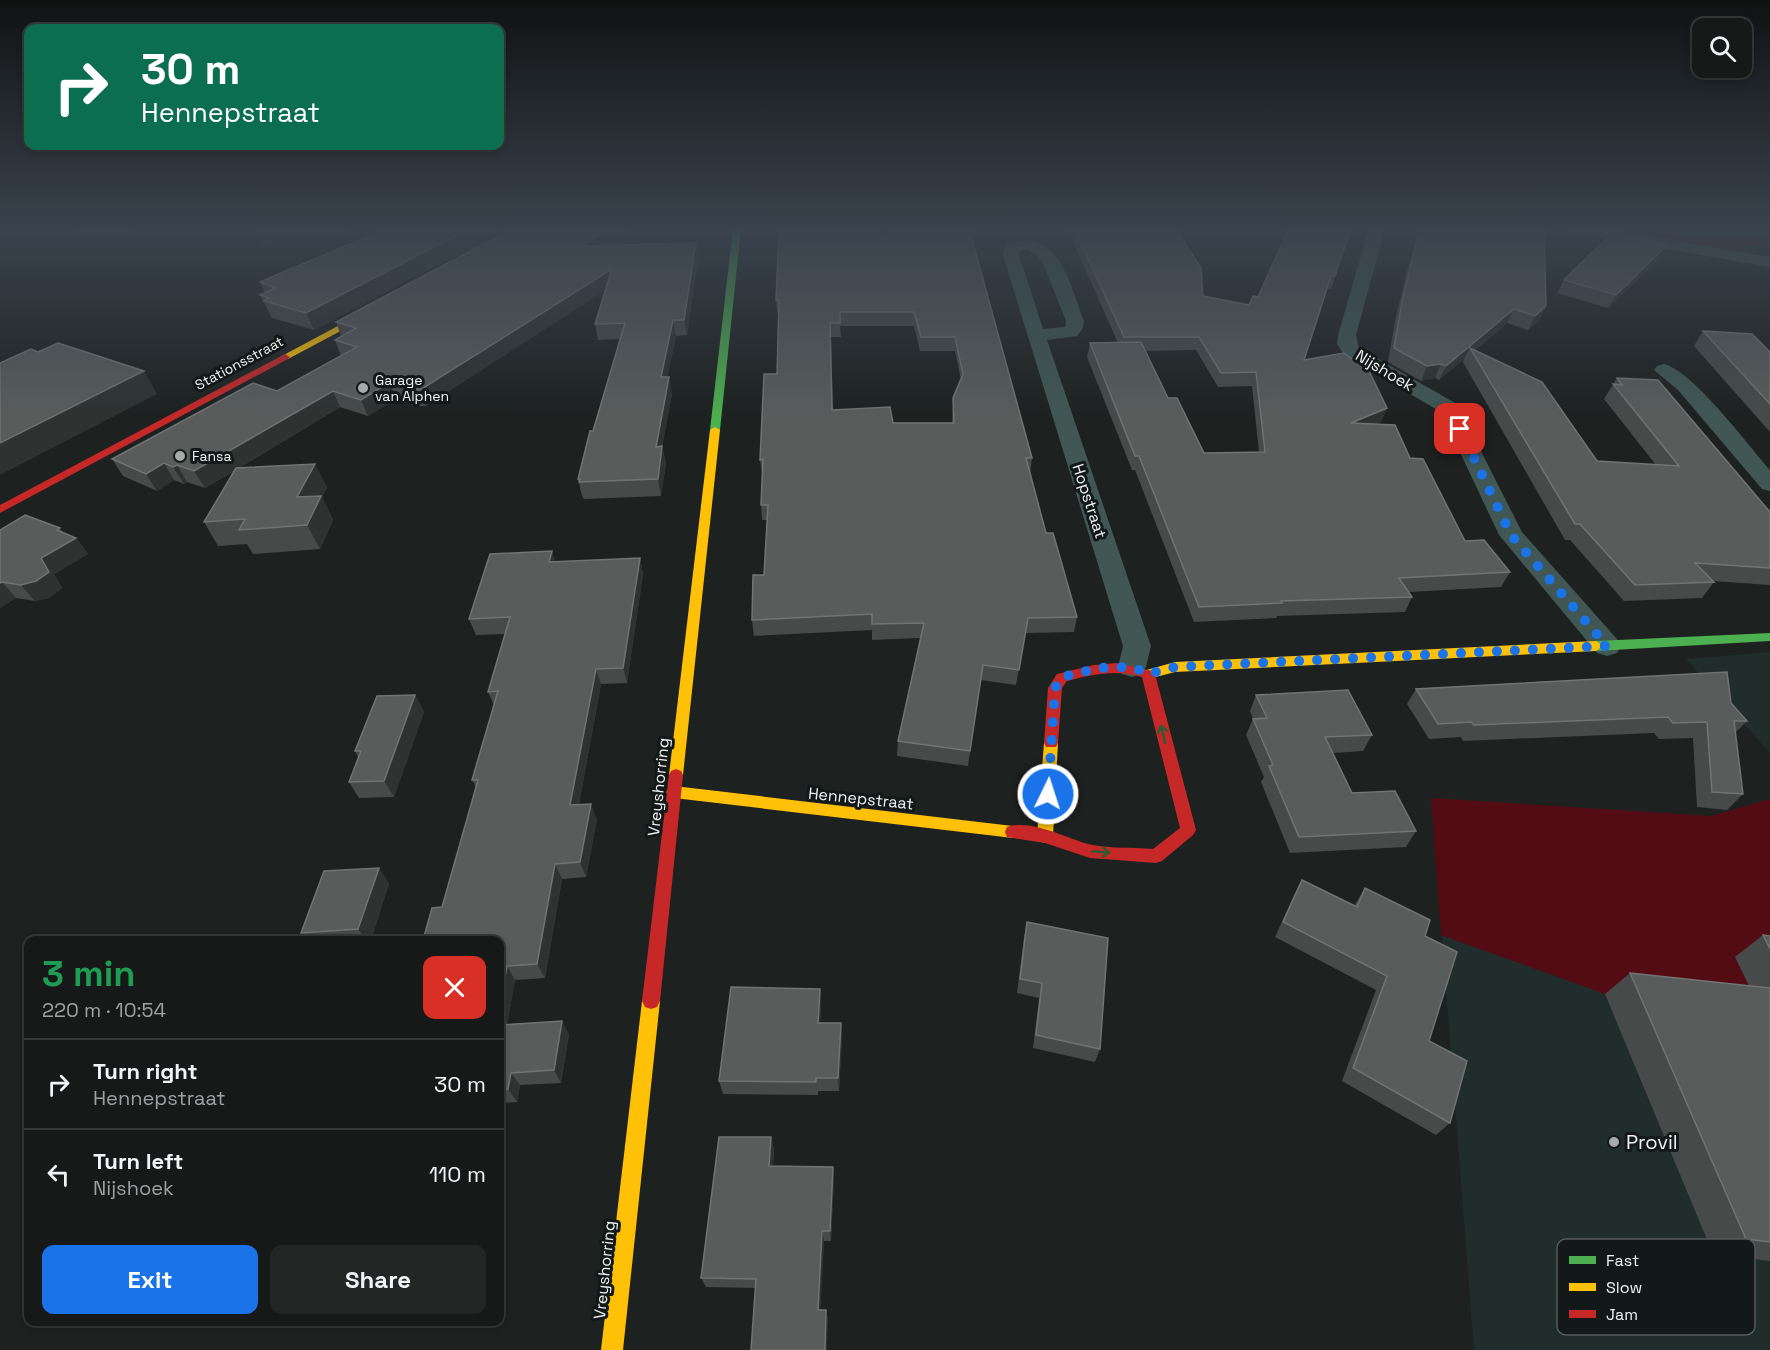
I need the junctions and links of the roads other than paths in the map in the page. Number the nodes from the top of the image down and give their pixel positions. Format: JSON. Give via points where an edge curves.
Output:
{"nodes":[{"id":1,"x":730,"y":291,"type":"edge"},
{"id":2,"x":1359,"y":291,"type":"edge"},
{"id":3,"x":389,"y":301,"type":"edge"},
{"id":4,"x":1036,"y":335,"type":"dead end"},
{"id":5,"x":1664,"y":370,"type":"dead end"},
{"id":6,"x":1766,"y":476,"type":"edge"},
{"id":7,"x":0,"y":510,"type":"edge"},
{"id":8,"x":1770,"y":637,"type":"edge"},
{"id":9,"x":1607,"y":646,"type":"junction"},
{"id":10,"x":1140,"y":670,"type":"junction"},
{"id":11,"x":674,"y":792,"type":"junction"},
{"id":12,"x":1045,"y":836,"type":"junction"},
{"id":13,"x":612,"y":1350,"type":"edge"}],
"edges":[{"from":1,"to":11,"type":"street","name":"Vreyshorring"},
{"from":2,"to":9,"type":"street","name":"Nijshoek","via":[[1347,335],[1352,352],[1450,408],[1511,535]]},
{"from":3,"to":7,"type":"street","name":"Stationsstraat"},
{"from":4,"to":10,"type":"street","name":"Hopstraat","via":[[1137,646]]},
{"from":5,"to":6,"type":"street","via":[[1685,386]]},
{"from":8,"to":9,"type":"street"},
{"from":9,"to":10,"type":"street"},
{"from":10,"to":12,"type":"street","via":[[1099,668],[1062,677],[1055,688]]},
{"from":12,"to":10,"type":"street","name":"Hennepstraat","one_way":true,"via":[[1090,851],[1156,856],[1188,830]]},
{"from":11,"to":12,"type":"street","name":"Hennepstraat"},
{"from":11,"to":13,"type":"street","name":"Vreyshorring"}]}
